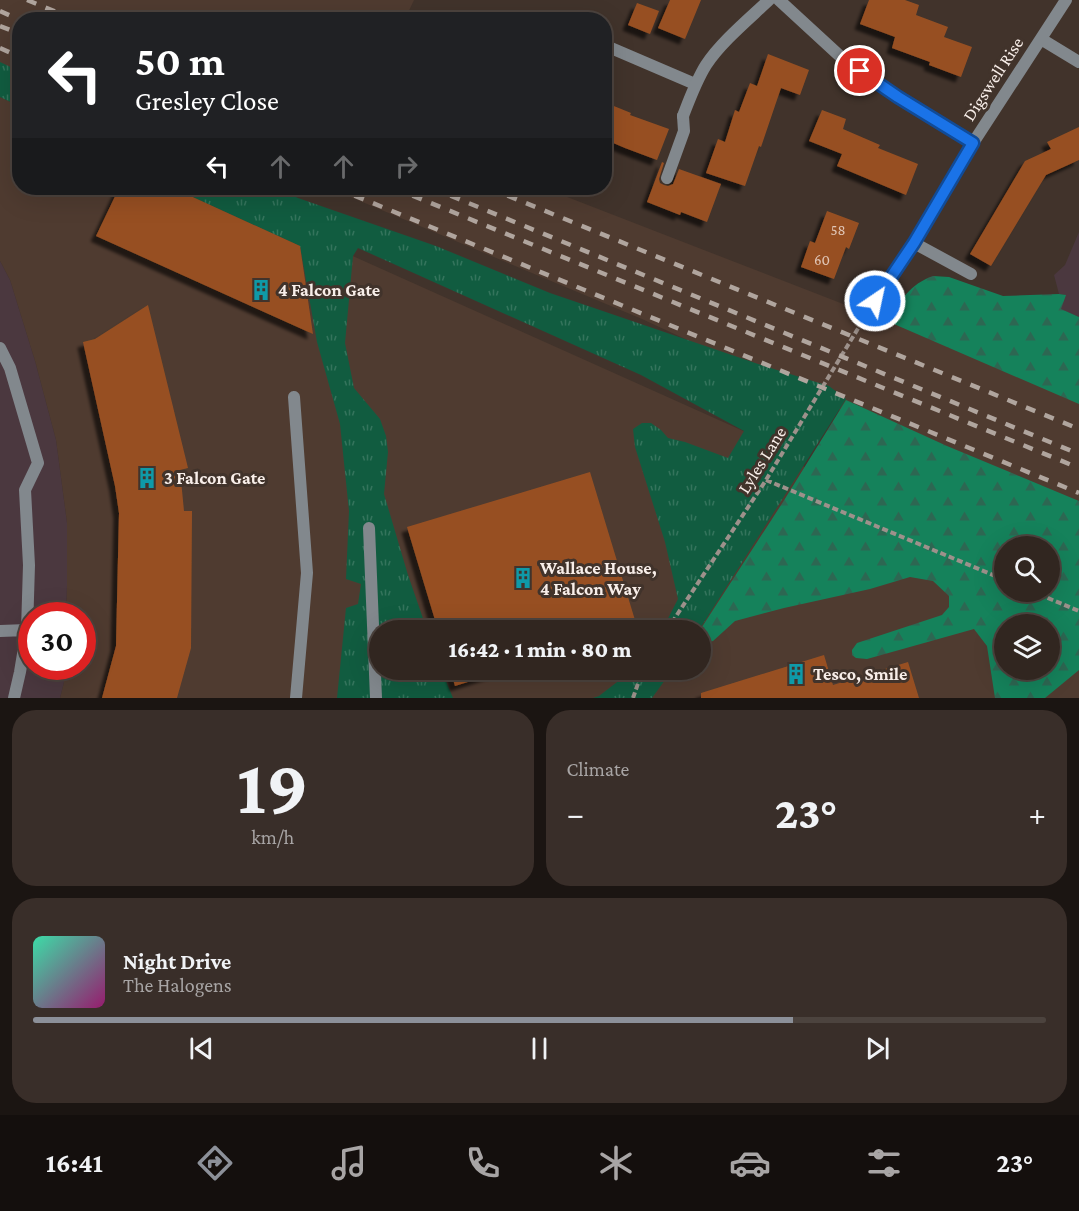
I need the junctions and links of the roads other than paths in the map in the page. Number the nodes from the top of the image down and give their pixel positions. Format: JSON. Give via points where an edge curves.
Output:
{"nodes":[{"id":1,"x":769,"y":0,"type":"edge"},
{"id":2,"x":779,"y":0,"type":"edge"},
{"id":3,"x":1066,"y":0,"type":"edge"},
{"id":4,"x":1041,"y":39,"type":"junction"},
{"id":5,"x":612,"y":48,"type":"edge"},
{"id":6,"x":1079,"y":62,"type":"edge"},
{"id":7,"x":695,"y":84,"type":"junction"},
{"id":8,"x":973,"y":143,"type":"junction"},
{"id":9,"x":667,"y":178,"type":"dead end"},
{"id":10,"x":914,"y":243,"type":"junction"},
{"id":11,"x":971,"y":274,"type":"dead end"},
{"id":12,"x":875,"y":301,"type":"road end"},
{"id":13,"x":0,"y":348,"type":"edge"},
{"id":14,"x":294,"y":398,"type":"dead end"},
{"id":15,"x":369,"y":528,"type":"dead end"},
{"id":16,"x":28,"y":602,"type":"edge"},
{"id":17,"x":18,"y":630,"type":"edge"},
{"id":18,"x":0,"y":631,"type":"edge"},
{"id":19,"x":18,"y":680,"type":"edge"},
{"id":20,"x":14,"y":698,"type":"edge"},
{"id":21,"x":296,"y":698,"type":"edge"},
{"id":22,"x":376,"y":698,"type":"edge"}],
"edges":[{"from":1,"to":7,"type":"street","via":[[729,38]]},
{"from":2,"to":8,"type":"street","via":[[842,58]]},
{"from":3,"to":4,"type":"street","name":"Digswell Rise"},
{"from":4,"to":6,"type":"street"},
{"from":4,"to":8,"type":"street","name":"Digswell Rise"},
{"from":5,"to":7,"type":"street"},
{"from":7,"to":9,"type":"street"},
{"from":8,"to":10,"type":"street","name":"Digswell Rise"},
{"from":10,"to":11,"type":"street"},
{"from":10,"to":12,"type":"street","name":"Digswell Rise"},
{"from":13,"to":16,"type":"street","via":[[10,368],[38,464],[25,490]]},
{"from":14,"to":21,"type":"street","via":[[307,573]]},
{"from":15,"to":22,"type":"street"},
{"from":17,"to":18,"type":"street"},
{"from":19,"to":20,"type":"street"}]}
